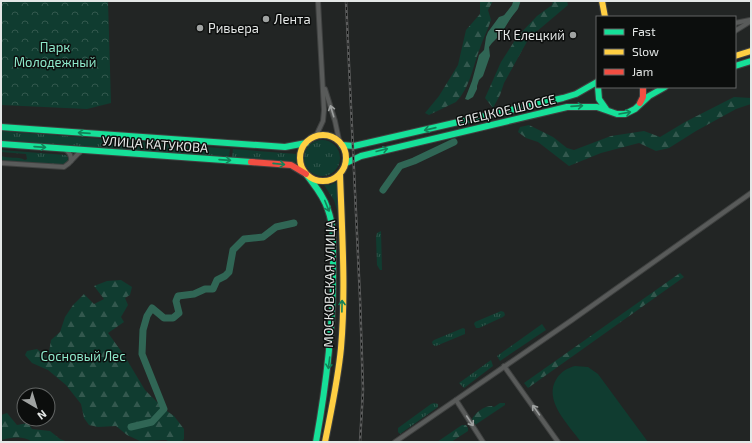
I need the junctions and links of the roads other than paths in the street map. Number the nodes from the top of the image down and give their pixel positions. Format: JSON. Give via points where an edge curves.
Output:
{"nodes":[{"id":1,"x":318,"y":1,"type":"edge"},
{"id":2,"x":602,"y":1,"type":"edge"},
{"id":3,"x":605,"y":16,"type":"edge"},
{"id":4,"x":751,"y":20,"type":"edge"},
{"id":5,"x":736,"y":23,"type":"edge"},
{"id":6,"x":736,"y":30,"type":"edge"},
{"id":7,"x":751,"y":51,"type":"edge"},
{"id":8,"x":736,"y":56,"type":"edge"},
{"id":9,"x":751,"y":61,"type":"edge"},
{"id":10,"x":736,"y":66,"type":"edge"},
{"id":11,"x":323,"y":82,"type":"junction"},
{"id":12,"x":596,"y":83,"type":"edge"},
{"id":13,"x":598,"y":88,"type":"edge"},
{"id":14,"x":644,"y":88,"type":"edge"},
{"id":15,"x":663,"y":88,"type":"edge"},
{"id":16,"x":638,"y":107,"type":"junction"},
{"id":17,"x":610,"y":112,"type":"junction"},
{"id":18,"x":1,"y":127,"type":"edge"},
{"id":19,"x":316,"y":136,"type":"junction"},
{"id":20,"x":306,"y":143,"type":"junction"},
{"id":21,"x":341,"y":143,"type":"junction"},
{"id":22,"x":1,"y":144,"type":"edge"},
{"id":23,"x":63,"y":148,"type":"junction"},
{"id":24,"x":84,"y":150,"type":"junction"},
{"id":25,"x":1,"y":163,"type":"edge"},
{"id":26,"x":346,"y":163,"type":"junction"},
{"id":27,"x":70,"y":164,"type":"junction"},
{"id":28,"x":306,"y":174,"type":"junction"},
{"id":29,"x":340,"y":174,"type":"junction"},
{"id":30,"x":751,"y":193,"type":"edge"},
{"id":31,"x":504,"y":366,"type":"junction"},
{"id":32,"x":456,"y":400,"type":"junction"},
{"id":33,"x":316,"y":442,"type":"edge"},
{"id":34,"x":325,"y":442,"type":"edge"},
{"id":35,"x":395,"y":442,"type":"edge"},
{"id":36,"x":483,"y":442,"type":"edge"},
{"id":37,"x":558,"y":442,"type":"edge"}],
"edges":[{"from":1,"to":11,"type":"street"},
{"from":2,"to":3,"type":"main road"},
{"from":4,"to":5,"type":"street"},
{"from":4,"to":6,"type":"street"},
{"from":7,"to":8,"type":"main road"},
{"from":9,"to":10,"type":"main road"},
{"from":11,"to":19,"type":"street","via":[[323,122]]},
{"from":21,"to":11,"type":"street","one_way":true},
{"from":12,"to":21,"type":"main road","name":"ЕЛЕЦКОЕ ШОССЕ","one_way":true,"via":[[585,90],[563,98],[354,146]]},
{"from":13,"to":17,"type":"main road","via":[[600,100]]},
{"from":14,"to":16,"type":"main road"},
{"from":15,"to":16,"type":"main road","name":"ЕЛЕЦКОЕ ШОССЕ","via":[[649,96]]},
{"from":17,"to":16,"type":"main road","name":"ЕЛЕЦКОЕ ШОССЕ","one_way":true,"via":[[625,114]]},
{"from":26,"to":17,"type":"main road","name":"ЕЛЕЦКОЕ ШОССЕ","one_way":true,"via":[[361,156],[567,107],[597,107]]},
{"from":20,"to":18,"type":"main road","name":"УЛИЦА КАТУКОВА","one_way":true,"via":[[285,147]]},
{"from":19,"to":20,"type":"main road"},
{"from":19,"to":21,"type":"main road","via":[[326,135]]},
{"from":20,"to":28,"type":"main road","via":[[300,158],[300,164]]},
{"from":21,"to":26,"type":"main road","via":[[346,154]]},
{"from":22,"to":23,"type":"main road","name":"УЛИЦА КАТУКОВА","one_way":true},
{"from":23,"to":24,"type":"main road","name":"УЛИЦА КАТУКОВА"},
{"from":23,"to":27,"type":"street","via":[[71,157]]},
{"from":24,"to":27,"type":"street","via":[[75,155]]},
{"from":24,"to":28,"type":"main road","name":"УЛИЦА КАТУКОВА","one_way":true,"via":[[291,165]]},
{"from":25,"to":27,"type":"street","via":[[64,167]]},
{"from":26,"to":29,"type":"main road"},
{"from":28,"to":29,"type":"main road","via":[[324,181]]},
{"from":28,"to":33,"type":"main road","name":"МОСКОВСКАЯ УЛИЦА","one_way":true,"via":[[321,194],[329,212],[334,277],[329,366]]},
{"from":34,"to":29,"type":"main road","name":"МОСКОВСКАЯ УЛИЦА","one_way":true,"via":[[342,338],[343,248]]},
{"from":30,"to":31,"type":"street"},
{"from":31,"to":32,"type":"street"},
{"from":37,"to":31,"type":"street","one_way":true},
{"from":32,"to":35,"type":"street"},
{"from":32,"to":36,"type":"street","one_way":true}]}
